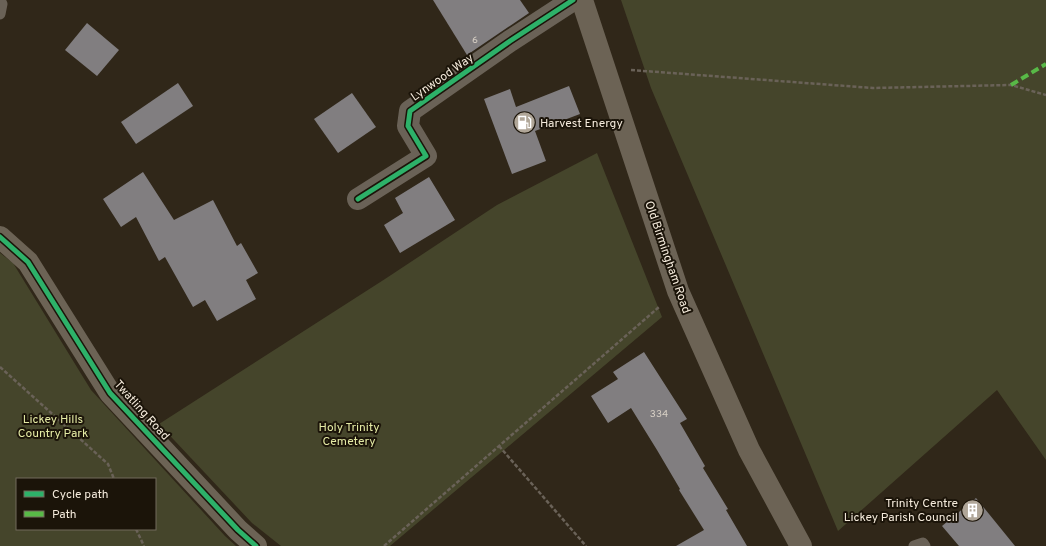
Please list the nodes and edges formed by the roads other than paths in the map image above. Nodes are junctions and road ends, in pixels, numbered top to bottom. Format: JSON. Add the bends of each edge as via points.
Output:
{"nodes":[{"id":1,"x":0,"y":0,"type":"edge"},
{"id":2,"x":572,"y":0,"type":"edge"},
{"id":3,"x":582,"y":0,"type":"edge"},
{"id":4,"x":0,"y":14,"type":"edge"},
{"id":5,"x":358,"y":199,"type":"dead end"},
{"id":6,"x":0,"y":238,"type":"edge"},
{"id":7,"x":256,"y":546,"type":"edge"},
{"id":8,"x":801,"y":546,"type":"edge"},
{"id":9,"x":914,"y":546,"type":"edge"},
{"id":10,"x":924,"y":546,"type":"edge"}],
"edges":[{"from":1,"to":4,"type":"lane"},
{"from":2,"to":5,"type":"street","name":"Lynwood Way","via":[[410,112],[408,126],[426,156]]},
{"from":3,"to":8,"type":"main road","name":"Old Birmingham Road","via":[[678,291],[748,450]]},
{"from":6,"to":7,"type":"main road","name":"Twatling Road","via":[[28,262],[110,393]]},
{"from":9,"to":10,"type":"lane","via":[[923,543]]}]}
